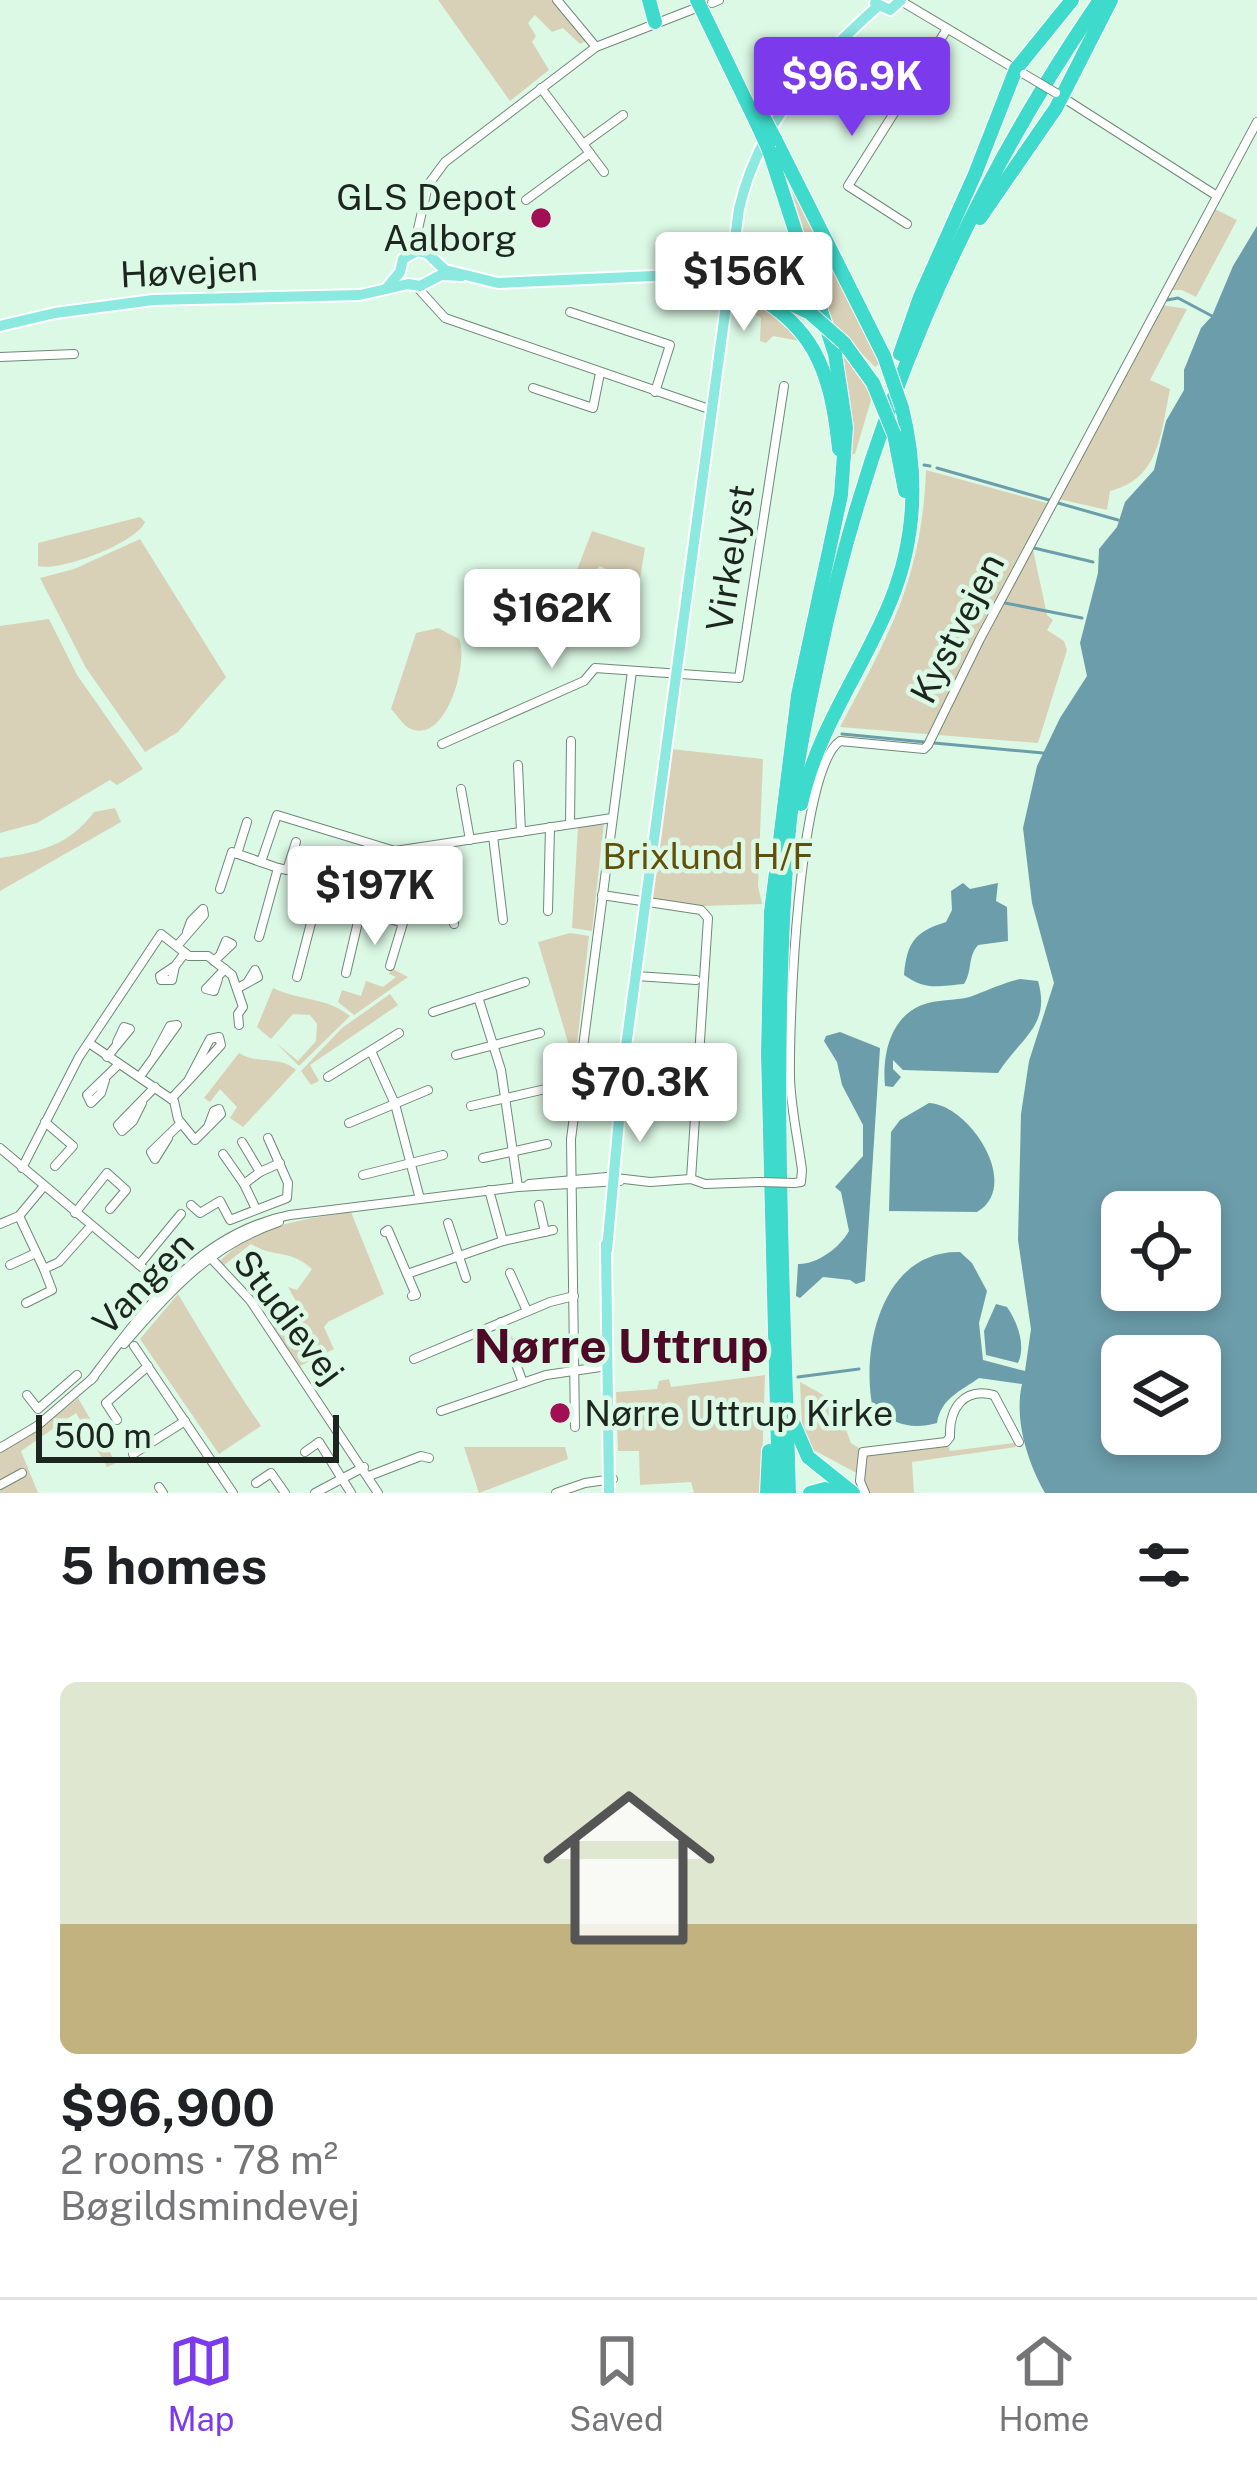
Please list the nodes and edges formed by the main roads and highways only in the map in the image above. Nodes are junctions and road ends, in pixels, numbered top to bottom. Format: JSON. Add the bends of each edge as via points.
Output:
{"nodes":[{"id":1,"x":649,"y":0,"type":"edge"},
{"id":2,"x":1072,"y":0,"type":"edge"},
{"id":3,"x":1089,"y":0,"type":"edge"},
{"id":4,"x":1100,"y":0,"type":"edge"},
{"id":5,"x":1111,"y":0,"type":"edge"},
{"id":6,"x":706,"y":2,"type":"edge"},
{"id":7,"x":900,"y":3,"type":"edge"},
{"id":8,"x":878,"y":5,"type":"edge"},
{"id":9,"x":655,"y":22,"type":"road end"},
{"id":10,"x":772,"y":145,"type":"junction"},
{"id":11,"x":431,"y":258,"type":"junction"},
{"id":12,"x":400,"y":272,"type":"junction"},
{"id":13,"x":462,"y":276,"type":"junction"},
{"id":14,"x":432,"y":279,"type":"junction"},
{"id":15,"x":716,"y":279,"type":"joint"},
{"id":16,"x":738,"y":284,"type":"junction"},
{"id":17,"x":412,"y":285,"type":"junction"},
{"id":18,"x":383,"y":291,"type":"junction"},
{"id":19,"x":0,"y":326,"type":"edge"},
{"id":20,"x":896,"y":359,"type":"junction"},
{"id":21,"x":808,"y":635,"type":"junction"},
{"id":22,"x":845,"y":688,"type":"junction"},
{"id":23,"x":798,"y":695,"type":"junction"},
{"id":24,"x":787,"y":880,"type":"junction"},
{"id":25,"x":782,"y":1212,"type":"junction"},
{"id":26,"x":773,"y":1266,"type":"junction"},
{"id":27,"x":611,"y":1486,"type":"edge"},
{"id":28,"x":767,"y":1493,"type":"edge"},
{"id":29,"x":778,"y":1493,"type":"edge"},
{"id":30,"x":789,"y":1493,"type":"edge"},
{"id":31,"x":810,"y":1493,"type":"edge"},
{"id":32,"x":841,"y":1493,"type":"edge"},
{"id":33,"x":853,"y":1493,"type":"edge"}],
"edges":[{"from":1,"to":9,"type":"highway"},
{"from":2,"to":20,"type":"highway","via":[[1020,71]]},
{"from":3,"to":20,"type":"highway","via":[[981,178]]},
{"from":4,"to":20,"type":"highway","via":[[984,190]]},
{"from":5,"to":20,"type":"highway"},
{"from":6,"to":10,"type":"highway","bridge":true},
{"from":7,"to":8,"type":"main road"},
{"from":8,"to":27,"type":"main road","via":[[786,102],[756,154],[737,219],[619,1104],[607,1250]]},
{"from":10,"to":20,"type":"highway"},
{"from":10,"to":21,"type":"highway","via":[[835,354],[846,427],[841,495]]},
{"from":11,"to":12,"type":"main road","via":[[413,251]]},
{"from":11,"to":13,"type":"main road"},
{"from":11,"to":14,"type":"main road"},
{"from":12,"to":17,"type":"main road"},
{"from":12,"to":18,"type":"main road"},
{"from":13,"to":14,"type":"main road"},
{"from":13,"to":15,"type":"main road","via":[[498,283]]},
{"from":14,"to":17,"type":"main road"},
{"from":15,"to":16,"type":"highway","bridge":true},
{"from":16,"to":21,"type":"highway","via":[[802,330],[832,398],[838,480]]},
{"from":16,"to":22,"type":"highway","bridge":true,"via":[[776,294],[844,343],[873,383],[894,434],[905,496],[900,548]]},
{"from":17,"to":18,"type":"main road","name":"Høvejen"},
{"from":18,"to":19,"type":"main road","name":"Høvejen","via":[[153,300]]},
{"from":20,"to":22,"type":"highway","bridge":true,"via":[[913,486],[908,538],[892,598]]},
{"from":20,"to":23,"type":"highway","via":[[837,539]]},
{"from":20,"to":24,"type":"highway","via":[[833,588],[798,757]]},
{"from":21,"to":23,"type":"highway"},
{"from":22,"to":24,"type":"highway","via":[[805,784]]},
{"from":23,"to":26,"type":"highway","via":[[771,912]]},
{"from":24,"to":25,"type":"highway"},
{"from":25,"to":30,"type":"highway"},
{"from":25,"to":33,"type":"highway","via":[[794,1429],[814,1464]]},
{"from":26,"to":28,"type":"highway"},
{"from":26,"to":29,"type":"highway"},
{"from":31,"to":32,"type":"highway"}]}
